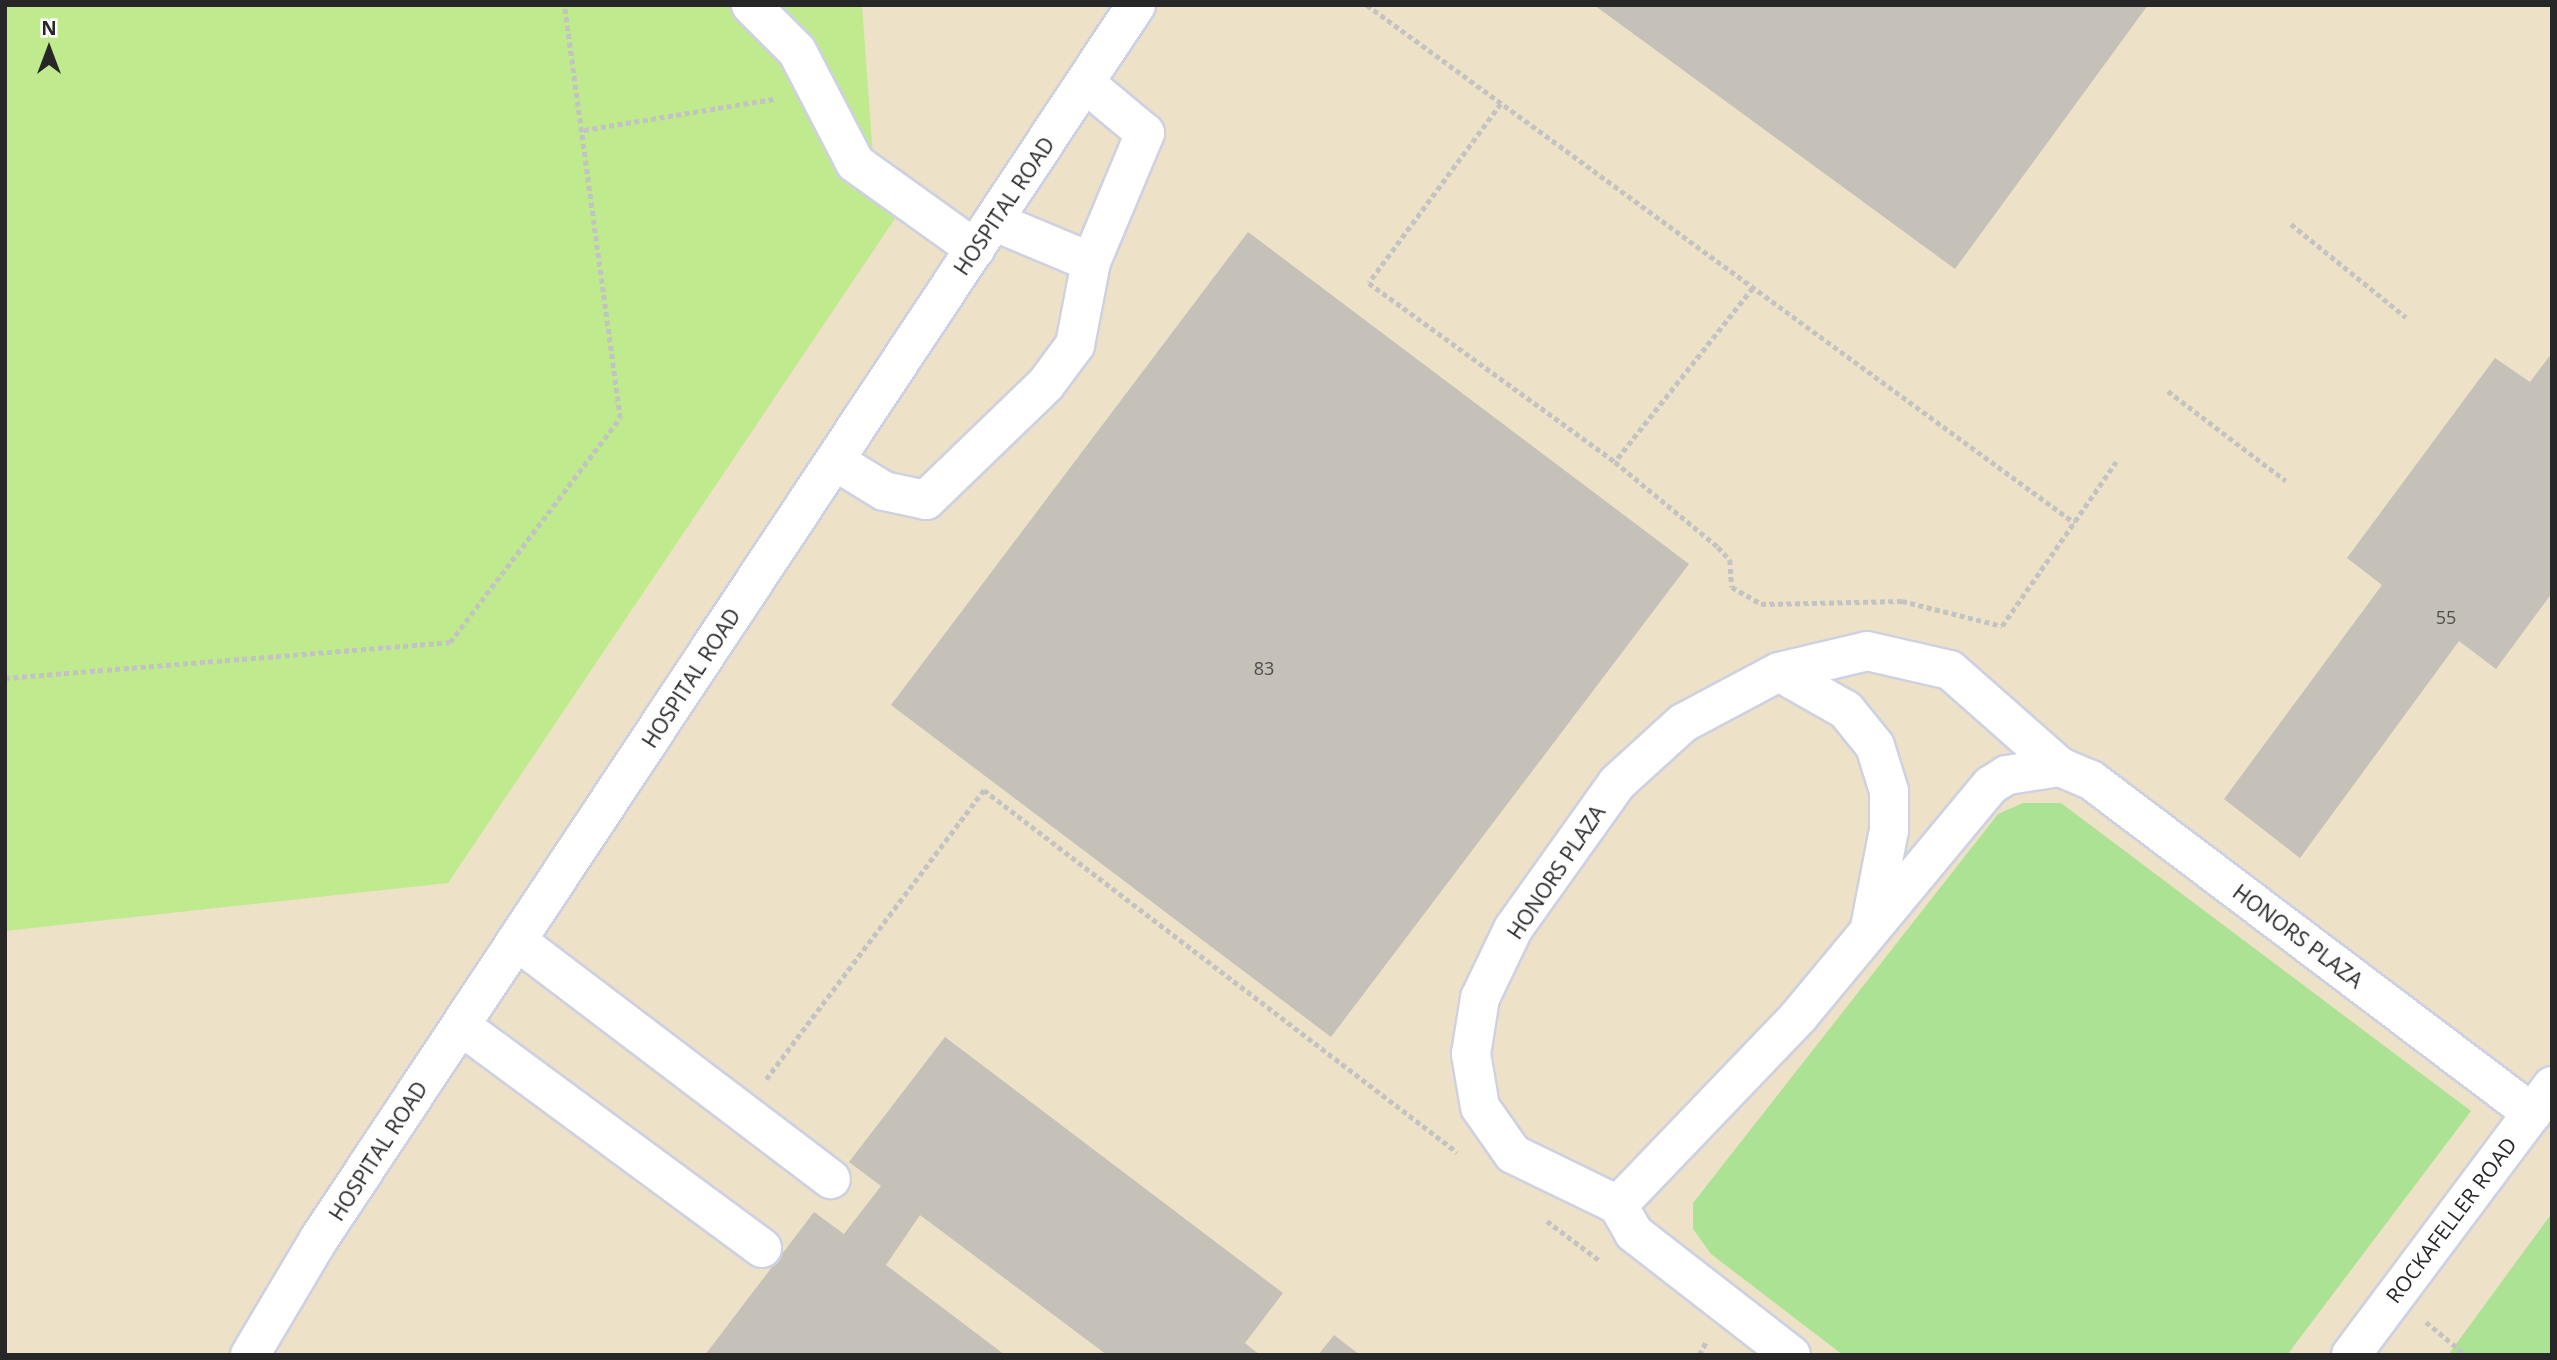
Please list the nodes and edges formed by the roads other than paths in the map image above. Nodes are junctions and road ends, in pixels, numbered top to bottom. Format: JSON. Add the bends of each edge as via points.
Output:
{"nodes":[{"id":1,"x":751,"y":5,"type":"edge"},
{"id":2,"x":1136,"y":5,"type":"edge"},
{"id":3,"x":1086,"y":83,"type":"junction"},
{"id":4,"x":984,"y":235,"type":"junction"},
{"id":5,"x":1091,"y":262,"type":"junction"},
{"id":6,"x":835,"y":461,"type":"junction"},
{"id":7,"x":1779,"y":672,"type":"junction"},
{"id":8,"x":2060,"y":766,"type":"junction"},
{"id":9,"x":1869,"y":932,"type":"junction"},
{"id":10,"x":517,"y":941,"type":"junction"},
{"id":11,"x":461,"y":1026,"type":"junction"},
{"id":12,"x":2542,"y":1099,"type":"edge"},
{"id":13,"x":831,"y":1179,"type":"dead end"},
{"id":14,"x":1618,"y":1205,"type":"junction"},
{"id":15,"x":762,"y":1248,"type":"dead end"},
{"id":16,"x":250,"y":1355,"type":"edge"},
{"id":17,"x":1791,"y":1355,"type":"edge"},
{"id":18,"x":2351,"y":1355,"type":"edge"}],
"edges":[{"from":1,"to":4,"type":"street","via":[[797,51],[855,163]]},
{"from":2,"to":3,"type":"street","name":"HOSPITAL ROAD"},
{"from":3,"to":4,"type":"street","name":"HOSPITAL ROAD"},
{"from":3,"to":5,"type":"street","via":[[1145,133]]},
{"from":4,"to":5,"type":"street"},
{"from":4,"to":6,"type":"street","name":"HOSPITAL ROAD"},
{"from":5,"to":6,"type":"street","via":[[1075,345],[1046,384],[926,500],[884,491]]},
{"from":6,"to":10,"type":"street","name":"HOSPITAL ROAD"},
{"from":7,"to":8,"type":"street","name":"HONORS PLAZA","via":[[1867,651],[1950,670]]},
{"from":7,"to":9,"type":"street","via":[[1846,710],[1875,746],[1889,791],[1889,830]]},
{"from":7,"to":14,"type":"street","name":"HONORS PLAZA","via":[[1683,723],[1617,783],[1513,929],[1480,998],[1471,1054],[1480,1107],[1513,1154]]},
{"from":8,"to":9,"type":"street","via":[[2007,775],[1991,785]]},
{"from":8,"to":12,"type":"street","name":"HONORS PLAZA","via":[[2091,780]]},
{"from":9,"to":14,"type":"street","via":[[1798,1016]]},
{"from":10,"to":11,"type":"street","name":"HOSPITAL ROAD"},
{"from":10,"to":13,"type":"street"},
{"from":11,"to":15,"type":"street"},
{"from":11,"to":16,"type":"street","name":"HOSPITAL ROAD"},
{"from":12,"to":18,"type":"street","name":"ROCKAFELLER ROAD"},
{"from":14,"to":17,"type":"street","via":[[1633,1233]]}]}
